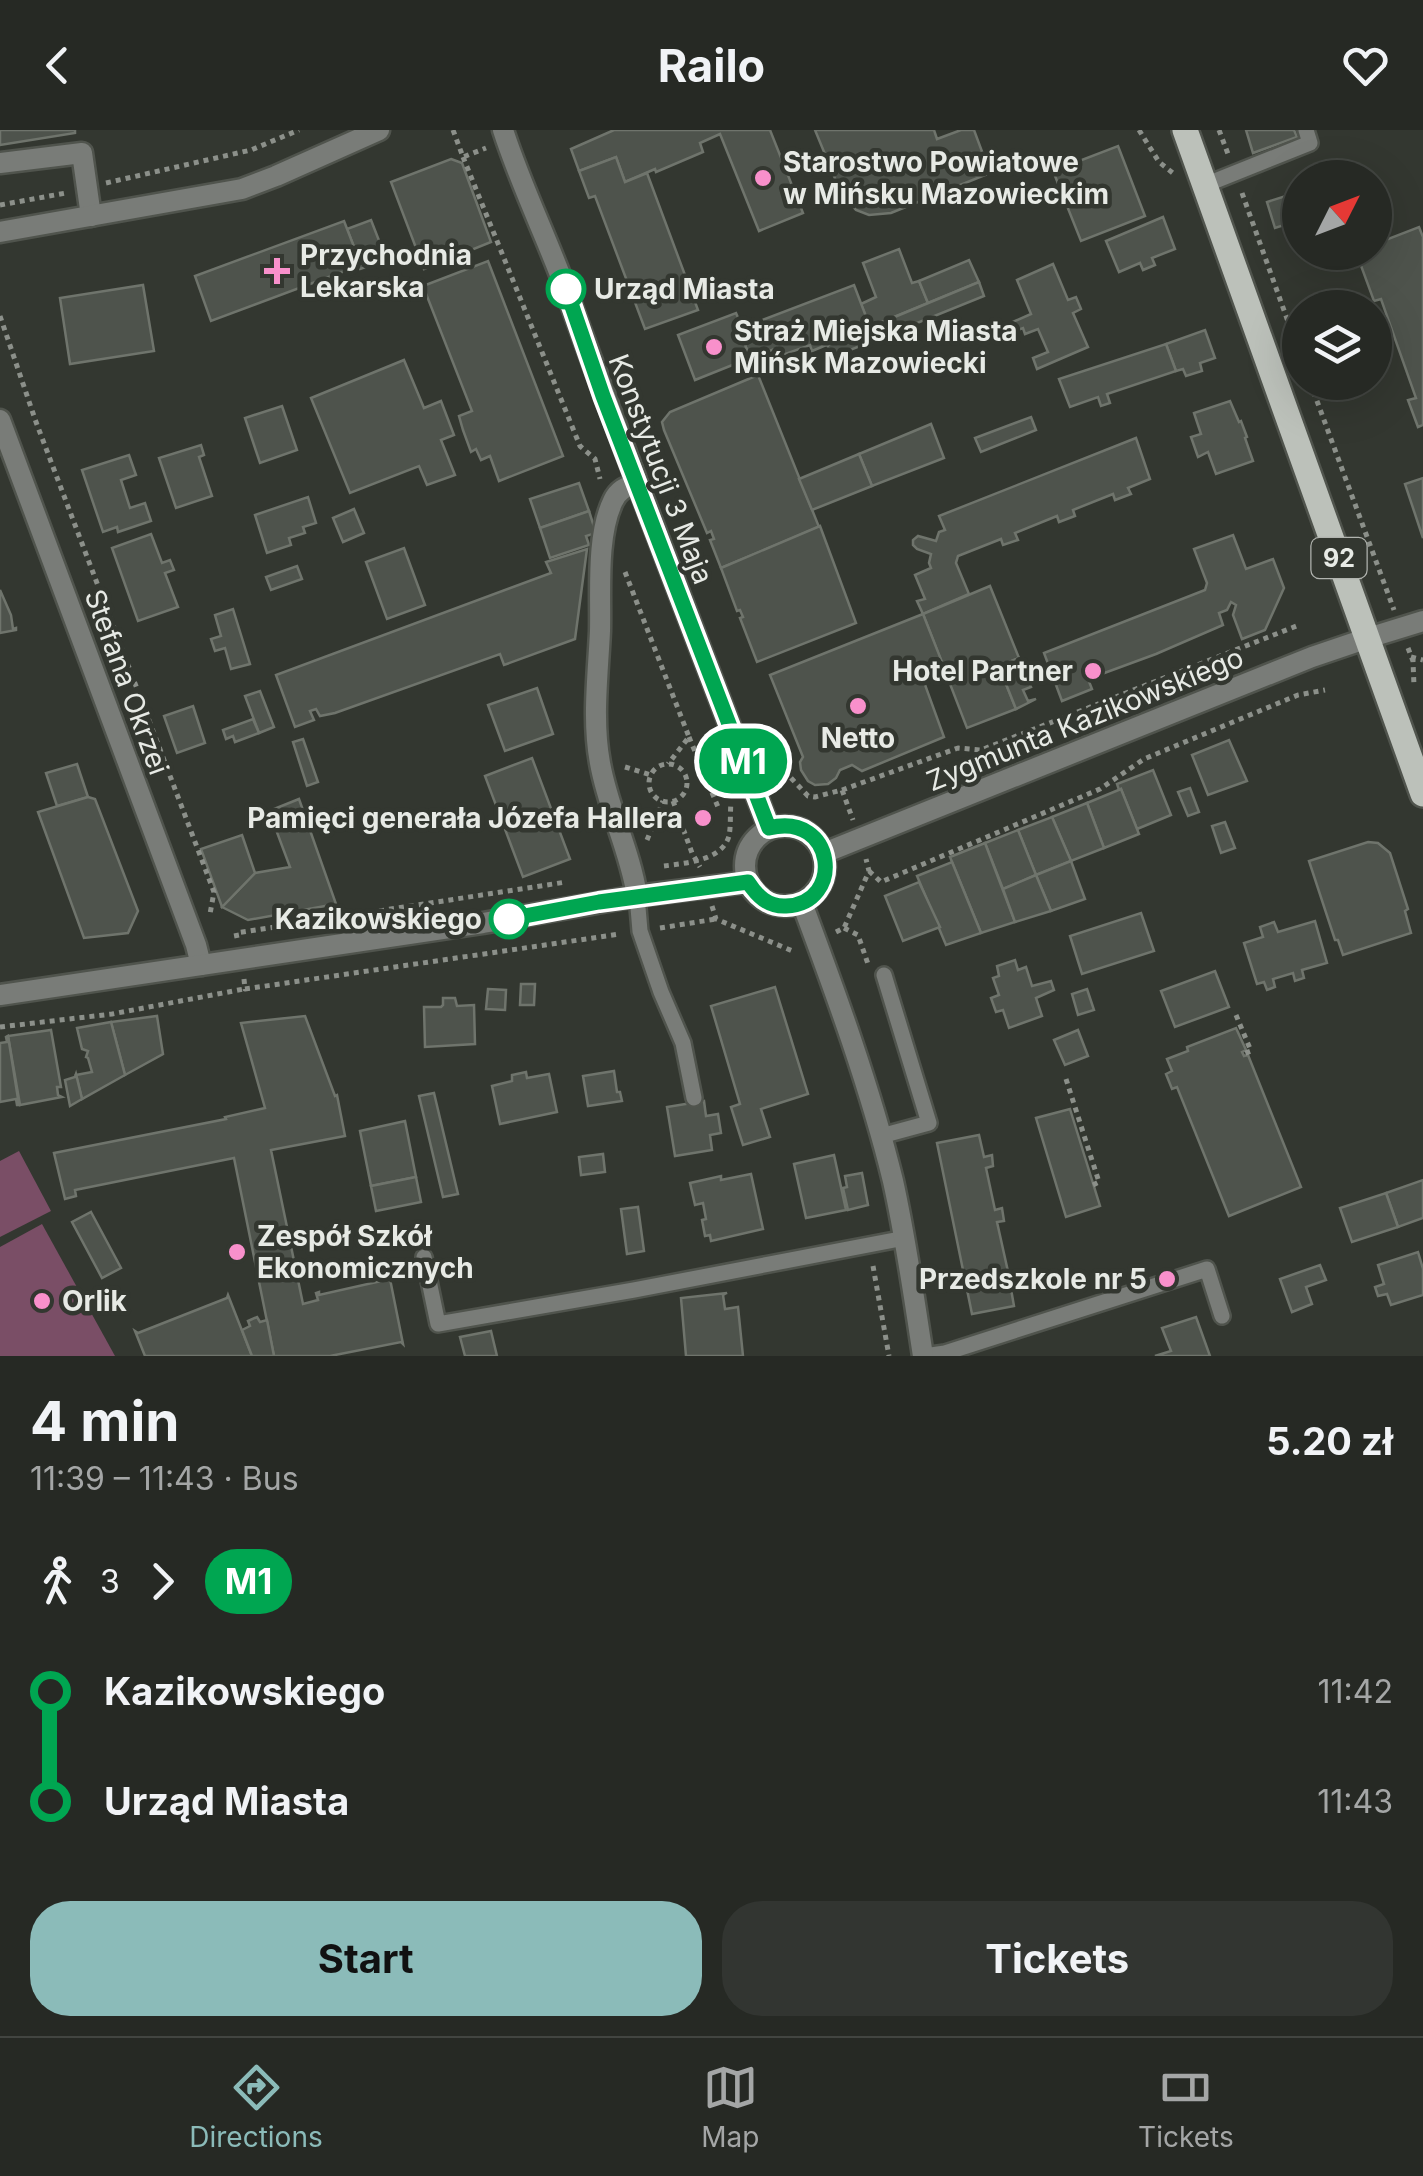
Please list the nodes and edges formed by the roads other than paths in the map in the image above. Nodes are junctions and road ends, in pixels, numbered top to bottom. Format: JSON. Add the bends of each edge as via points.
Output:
{"nodes":[{"id":1,"x":379,"y":130,"type":"edge"},
{"id":2,"x":1185,"y":130,"type":"edge"},
{"id":3,"x":1306,"y":130,"type":"edge"},
{"id":4,"x":504,"y":135,"type":"edge"},
{"id":5,"x":0,"y":163,"type":"edge"},
{"id":6,"x":1205,"y":185,"type":"junction"},
{"id":7,"x":91,"y":216,"type":"junction"},
{"id":8,"x":0,"y":232,"type":"edge"},
{"id":9,"x":0,"y":420,"type":"edge"},
{"id":10,"x":636,"y":483,"type":"junction"},
{"id":11,"x":1423,"y":621,"type":"edge"},
{"id":12,"x":1368,"y":638,"type":"junction"},
{"id":13,"x":1423,"y":794,"type":"edge"},
{"id":14,"x":769,"y":828,"type":"junction"},
{"id":15,"x":824,"y":854,"type":"junction"},
{"id":16,"x":748,"y":882,"type":"junction"},
{"id":17,"x":637,"y":896,"type":"junction"},
{"id":18,"x":802,"y":903,"type":"junction"},
{"id":19,"x":201,"y":965,"type":"junction"},
{"id":20,"x":884,"y":975,"type":"dead end"},
{"id":21,"x":0,"y":995,"type":"edge"},
{"id":22,"x":694,"y":1098,"type":"dead end"},
{"id":23,"x":881,"y":1136,"type":"junction"},
{"id":24,"x":905,"y":1238,"type":"junction"},
{"id":25,"x":424,"y":1258,"type":"dead end"},
{"id":26,"x":1222,"y":1316,"type":"dead end"},
{"id":27,"x":924,"y":1356,"type":"edge"}],
"edges":[{"from":1,"to":7,"type":"street","via":[[242,189]]},
{"from":2,"to":6,"type":"main road","number":"92"},
{"from":3,"to":6,"type":"lane","via":[[1310,142]]},
{"from":4,"to":10,"type":"street","name":"Konstytucji 3 Maja"},
{"from":5,"to":7,"type":"street","via":[[82,153]]},
{"from":6,"to":12,"type":"main road","number":"92"},
{"from":7,"to":8,"type":"street"},
{"from":9,"to":19,"type":"street","name":"Stefana Okrzei"},
{"from":10,"to":14,"type":"street","name":"Konstytucji 3 Maja"},
{"from":10,"to":17,"type":"street","via":[[622,489],[608,514],[597,736]]},
{"from":11,"to":12,"type":"street","name":"Zygmunta Kazikowskiego"},
{"from":12,"to":13,"type":"main road","number":"92"},
{"from":12,"to":15,"type":"street","name":"Zygmunta Kazikowskiego"},
{"from":14,"to":15,"type":"street","via":[[806,830]]},
{"from":14,"to":16,"type":"street","via":[[750,845]]},
{"from":15,"to":18,"type":"street","via":[[820,886]]},
{"from":16,"to":17,"type":"street"},
{"from":16,"to":18,"type":"street","via":[[777,906]]},
{"from":17,"to":19,"type":"street"},
{"from":17,"to":22,"type":"lane","via":[[640,931],[682,1044]]},
{"from":18,"to":23,"type":"street"},
{"from":19,"to":21,"type":"street"},
{"from":20,"to":23,"type":"lane","via":[[929,1123]]},
{"from":23,"to":24,"type":"street"},
{"from":24,"to":25,"type":"lane","via":[[438,1324]]},
{"from":24,"to":27,"type":"street"},
{"from":26,"to":27,"type":"lane","via":[[1207,1269]]}]}
